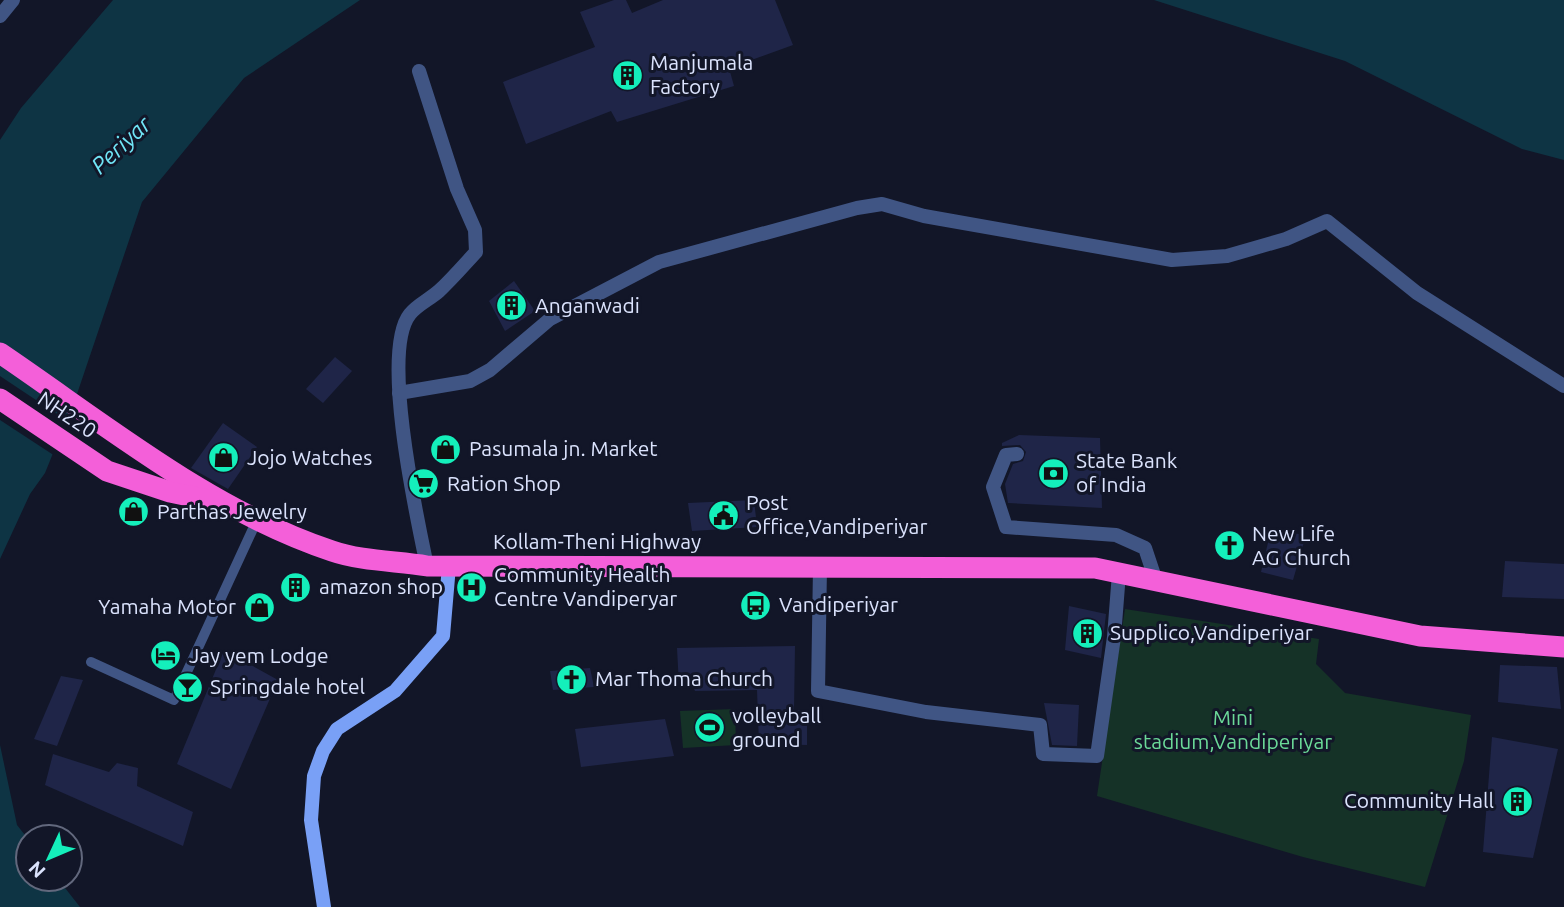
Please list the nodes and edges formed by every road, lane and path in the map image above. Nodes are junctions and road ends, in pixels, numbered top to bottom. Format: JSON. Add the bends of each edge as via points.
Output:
{"nodes":[{"id":1,"x":13,"y":0,"type":"edge"},
{"id":2,"x":0,"y":16,"type":"edge"},
{"id":3,"x":419,"y":71,"type":"dead end"},
{"id":4,"x":0,"y":353,"type":"edge"},
{"id":5,"x":1564,"y":386,"type":"edge"},
{"id":6,"x":399,"y":393,"type":"junction"},
{"id":7,"x":0,"y":399,"type":"edge"},
{"id":8,"x":1017,"y":454,"type":"dead end"},
{"id":9,"x":222,"y":503,"type":"junction"},
{"id":10,"x":257,"y":520,"type":"junction"},
{"id":11,"x":427,"y":566,"type":"junction"},
{"id":12,"x":449,"y":566,"type":"junction"},
{"id":13,"x":820,"y":567,"type":"junction"},
{"id":14,"x":1119,"y":573,"type":"junction"},
{"id":15,"x":1156,"y":581,"type":"junction"},
{"id":16,"x":1564,"y":647,"type":"edge"},
{"id":17,"x":91,"y":662,"type":"dead end"},
{"id":18,"x":324,"y":907,"type":"edge"}],
"edges":[{"from":1,"to":2,"type":"street"},
{"from":3,"to":6,"type":"street","via":[[475,230],[476,252],[409,315],[400,346]]},
{"from":4,"to":9,"type":"highway","number":"NH220"},
{"from":5,"to":6,"type":"street","via":[[1417,293],[1327,221],[1227,256],[1172,260],[924,216],[883,204],[659,261],[550,319],[490,370],[470,381]]},
{"from":6,"to":11,"type":"street","via":[[406,462]]},
{"from":7,"to":9,"type":"highway","name":"NH220","via":[[107,471]]},
{"from":8,"to":15,"type":"street","via":[[1006,455],[993,487],[1006,527],[1116,536],[1144,548]]},
{"from":9,"to":10,"type":"highway","name":"Kollam-Theni Highway"},
{"from":10,"to":11,"type":"highway","name":"Kollam-Theni Highway","via":[[335,552]]},
{"from":10,"to":17,"type":"lane","via":[[174,700]]},
{"from":11,"to":12,"type":"highway","name":"Kollam-Theni Highway"},
{"from":12,"to":13,"type":"highway","name":"Kollam-Theni Highway"},
{"from":12,"to":18,"type":"street","via":[[443,636],[395,691],[337,729],[323,751],[314,776],[311,821]]},
{"from":13,"to":14,"type":"highway","name":"Kollam-Theni Highway","via":[[1095,568]]},
{"from":13,"to":14,"type":"street","via":[[818,691],[926,712],[1040,725],[1043,754],[1088,757],[1097,757]]},
{"from":14,"to":15,"type":"highway","name":"Kollam-Theni Highway"},
{"from":15,"to":16,"type":"highway","name":"Kollam-Theni Highway","via":[[1420,636]]}]}
